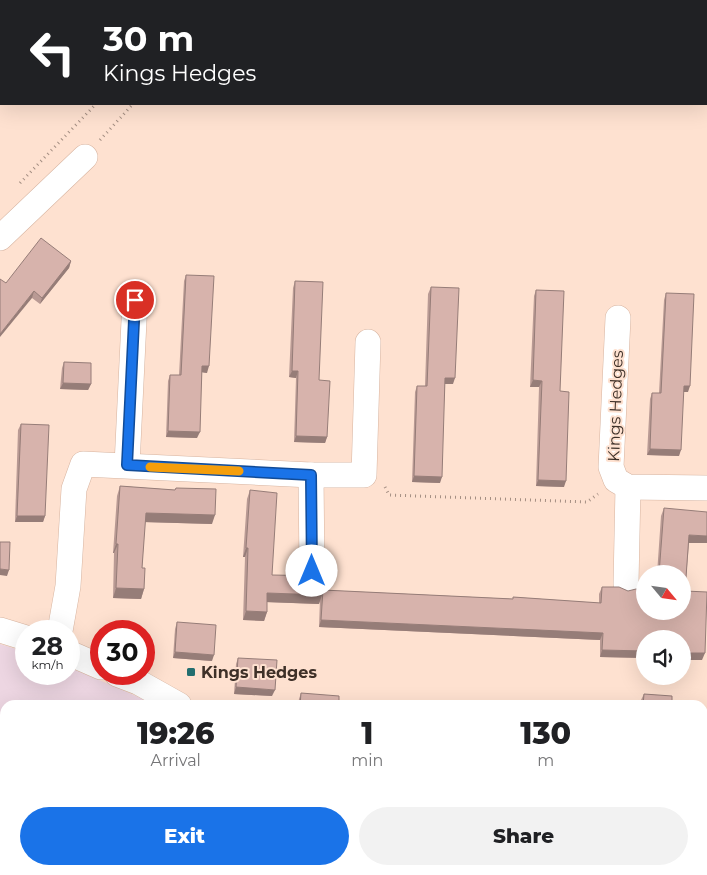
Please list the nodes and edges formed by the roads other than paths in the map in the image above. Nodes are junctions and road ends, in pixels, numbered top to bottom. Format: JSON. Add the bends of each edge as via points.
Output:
{"nodes":[{"id":1,"x":85,"y":157,"type":"road end"},
{"id":2,"x":0,"y":238,"type":"edge"},
{"id":3,"x":135,"y":300,"type":"dead end"},
{"id":4,"x":618,"y":318,"type":"dead end"},
{"id":5,"x":368,"y":342,"type":"dead end"},
{"id":6,"x":127,"y":465,"type":"junction"},
{"id":7,"x":311,"y":475,"type":"junction"},
{"id":8,"x":622,"y":483,"type":"junction"},
{"id":9,"x":707,"y":488,"type":"edge"},
{"id":10,"x":312,"y":571,"type":"dead end"},
{"id":11,"x":626,"y":584,"type":"dead end"},
{"id":12,"x":62,"y":620,"type":"edge"},
{"id":13,"x":0,"y":630,"type":"edge"},
{"id":14,"x":15,"y":635,"type":"edge"},
{"id":15,"x":143,"y":685,"type":"edge"},
{"id":16,"x":170,"y":700,"type":"edge"}],
"edges":[{"from":1,"to":2,"type":"street"},
{"from":3,"to":6,"type":"street"},
{"from":4,"to":8,"type":"street","name":"Kings Hedges","via":[[611,467]]},
{"from":5,"to":7,"type":"street","via":[[364,475]]},
{"from":6,"to":7,"type":"street"},
{"from":6,"to":12,"type":"street","via":[[83,464],[74,490],[68,586]]},
{"from":7,"to":10,"type":"street"},
{"from":8,"to":9,"type":"street"},
{"from":8,"to":11,"type":"street","name":"Kings Hedges"},
{"from":13,"to":14,"type":"street"},
{"from":15,"to":16,"type":"street"}]}
